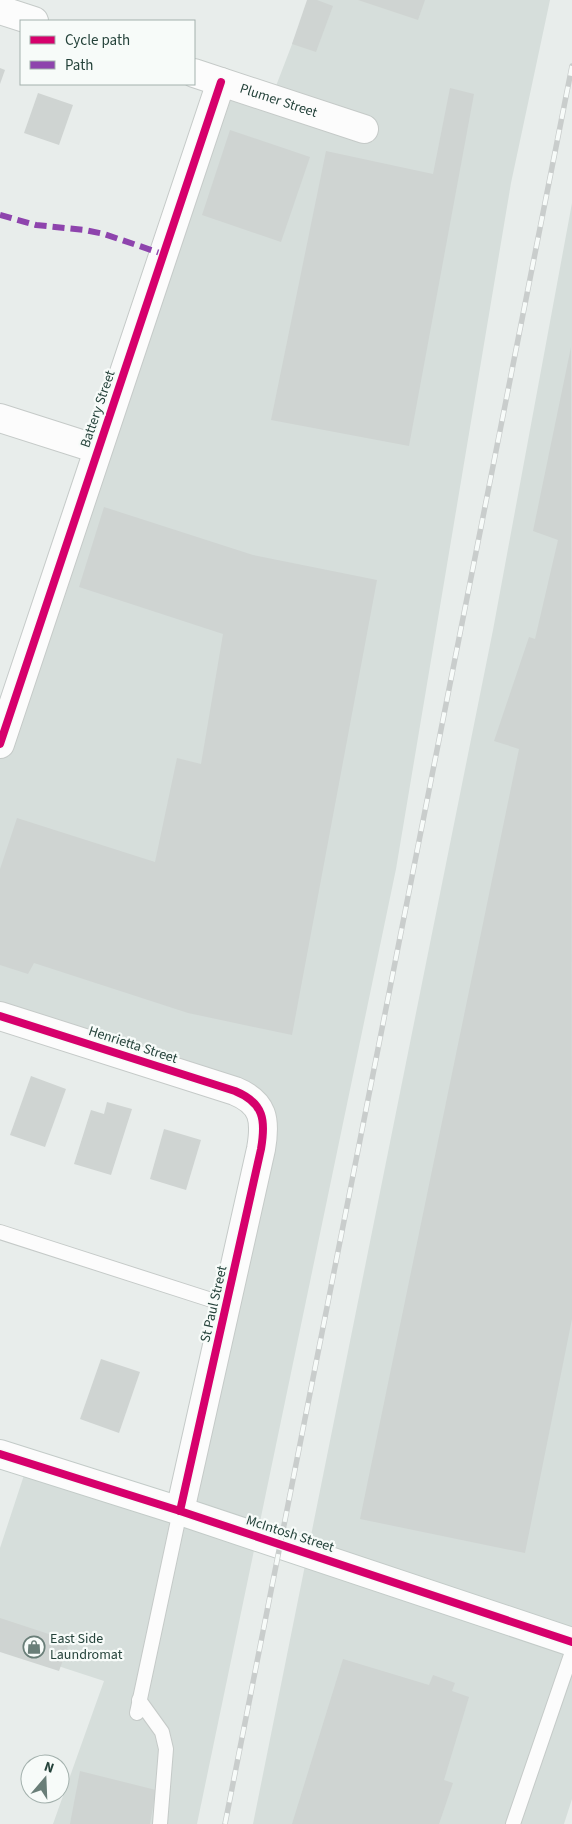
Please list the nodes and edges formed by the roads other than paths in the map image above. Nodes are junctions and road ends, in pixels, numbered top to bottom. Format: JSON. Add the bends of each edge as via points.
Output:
{"nodes":[{"id":1,"x":0,"y":10,"type":"edge"},
{"id":2,"x":31,"y":20,"type":"edge"},
{"id":3,"x":195,"y":74,"type":"edge"},
{"id":4,"x":221,"y":82,"type":"junction"},
{"id":5,"x":364,"y":129,"type":"dead end"},
{"id":6,"x":0,"y":418,"type":"edge"},
{"id":7,"x":97,"y":449,"type":"junction"},
{"id":8,"x":4,"y":716,"type":"edge"},
{"id":9,"x":0,"y":744,"type":"edge"},
{"id":10,"x":0,"y":1016,"type":"edge"},
{"id":11,"x":255,"y":1104,"type":"joint"},
{"id":12,"x":0,"y":1232,"type":"edge"},
{"id":13,"x":227,"y":1305,"type":"junction"},
{"id":14,"x":0,"y":1454,"type":"edge"},
{"id":15,"x":180,"y":1511,"type":"junction"},
{"id":16,"x":572,"y":1642,"type":"edge"},
{"id":17,"x":572,"y":1652,"type":"edge"},
{"id":18,"x":160,"y":1824,"type":"edge"},
{"id":19,"x":513,"y":1824,"type":"edge"}],
"edges":[{"from":1,"to":2,"type":"street"},
{"from":3,"to":4,"type":"street","name":"Plumer Street"},
{"from":4,"to":5,"type":"street","name":"Plumer Street"},
{"from":4,"to":7,"type":"street","name":"Battery Street"},
{"from":6,"to":7,"type":"street"},
{"from":7,"to":8,"type":"street","name":"Battery Street"},
{"from":8,"to":9,"type":"street","name":"Battery Street"},
{"from":10,"to":11,"type":"street","name":"Henrietta Street","via":[[235,1091]]},
{"from":11,"to":13,"type":"street","name":"St Paul Street","via":[[263,1120],[263,1134]]},
{"from":12,"to":13,"type":"lane"},
{"from":13,"to":15,"type":"street","name":"St Paul Street"},
{"from":14,"to":15,"type":"street","name":"McIntosh Street"},
{"from":15,"to":16,"type":"street","name":"McIntosh Street"},
{"from":15,"to":18,"type":"lane","name":"St Paul Street","via":[[138,1706],[164,1737]]},
{"from":17,"to":19,"type":"lane"}]}
